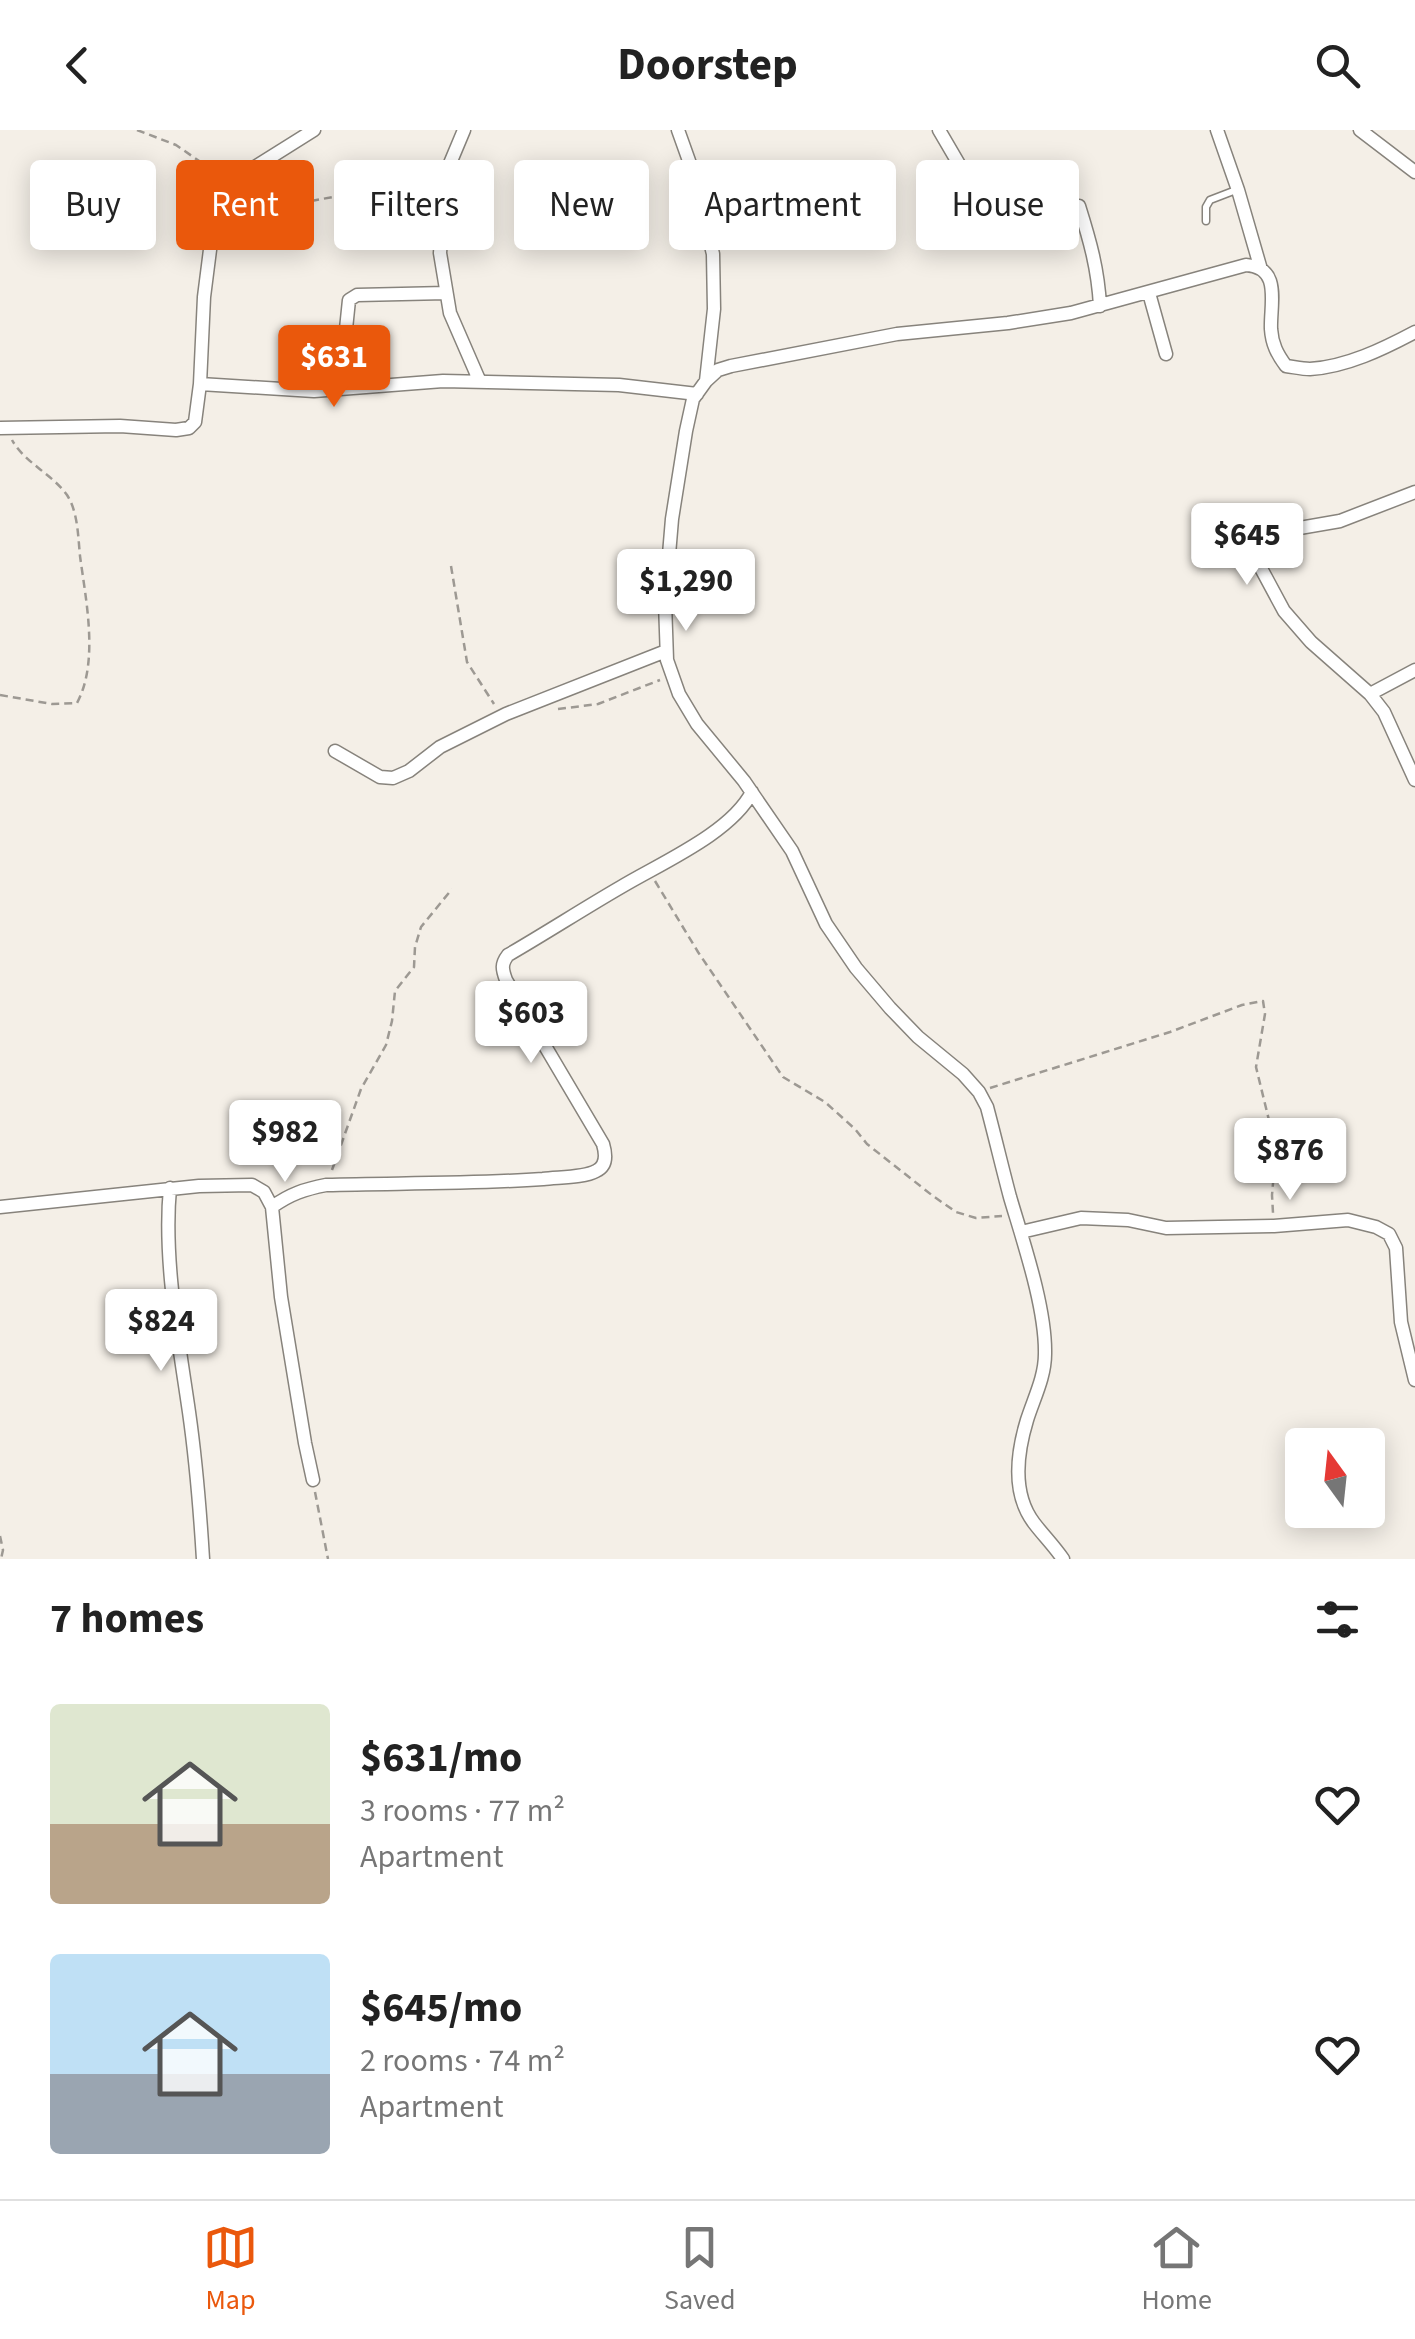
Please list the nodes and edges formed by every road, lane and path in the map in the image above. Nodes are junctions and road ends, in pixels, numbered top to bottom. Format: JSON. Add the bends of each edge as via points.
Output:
{"nodes":[{"id":1,"x":314,"y":130,"type":"edge"},
{"id":2,"x":464,"y":130,"type":"edge"},
{"id":3,"x":678,"y":130,"type":"edge"},
{"id":4,"x":939,"y":130,"type":"edge"},
{"id":5,"x":1217,"y":130,"type":"edge"},
{"id":6,"x":1360,"y":130,"type":"edge"},
{"id":7,"x":957,"y":160,"type":"edge"},
{"id":8,"x":1415,"y":172,"type":"edge"},
{"id":9,"x":1238,"y":190,"type":"junction"},
{"id":10,"x":1079,"y":206,"type":"dead end"},
{"id":11,"x":1206,"y":222,"type":"dead end"},
{"id":12,"x":1260,"y":266,"type":"junction"},
{"id":13,"x":446,"y":293,"type":"junction"},
{"id":14,"x":1149,"y":293,"type":"junction"},
{"id":15,"x":1100,"y":306,"type":"junction"},
{"id":16,"x":1415,"y":332,"type":"edge"},
{"id":17,"x":1166,"y":354,"type":"dead end"},
{"id":18,"x":706,"y":381,"type":"junction"},
{"id":19,"x":480,"y":382,"type":"junction"},
{"id":20,"x":200,"y":384,"type":"junction"},
{"id":21,"x":348,"y":388,"type":"junction"},
{"id":22,"x":697,"y":394,"type":"junction"},
{"id":23,"x":3,"y":428,"type":"edge"},
{"id":24,"x":1415,"y":492,"type":"edge"},
{"id":25,"x":451,"y":566,"type":"dead end"},
{"id":26,"x":666,"y":650,"type":"junction"},
{"id":27,"x":1415,"y":670,"type":"edge"},
{"id":28,"x":672,"y":676,"type":"junction"},
{"id":29,"x":1370,"y":694,"type":"junction"},
{"id":30,"x":0,"y":695,"type":"edge"},
{"id":31,"x":550,"y":710,"type":"dead end"},
{"id":32,"x":506,"y":714,"type":"junction"},
{"id":33,"x":335,"y":751,"type":"dead end"},
{"id":34,"x":1415,"y":780,"type":"edge"},
{"id":35,"x":752,"y":792,"type":"junction"},
{"id":36,"x":738,"y":813,"type":"junction"},
{"id":37,"x":772,"y":821,"type":"junction"},
{"id":38,"x":649,"y":871,"type":"junction"},
{"id":39,"x":452,"y":888,"type":"dead end"},
{"id":40,"x":980,"y":1092,"type":"junction"},
{"id":41,"x":326,"y":1186,"type":"junction"},
{"id":42,"x":170,"y":1188,"type":"junction"},
{"id":43,"x":0,"y":1207,"type":"edge"},
{"id":44,"x":272,"y":1207,"type":"junction"},
{"id":45,"x":1016,"y":1215,"type":"junction"},
{"id":46,"x":1274,"y":1226,"type":"junction"},
{"id":47,"x":1021,"y":1232,"type":"junction"},
{"id":48,"x":1415,"y":1380,"type":"edge"},
{"id":49,"x":313,"y":1480,"type":"joint"},
{"id":50,"x":0,"y":1536,"type":"edge"},
{"id":51,"x":0,"y":1559,"type":"edge"},
{"id":52,"x":204,"y":1559,"type":"edge"},
{"id":53,"x":328,"y":1559,"type":"edge"},
{"id":54,"x":1063,"y":1559,"type":"edge"}],
"edges":[{"from":1,"to":20,"type":"street","via":[[230,182],[211,242]]},
{"from":2,"to":13,"type":"street","via":[[446,173],[440,252]]},
{"from":3,"to":18,"type":"street","via":[[713,254]]},
{"from":4,"to":7,"type":"street"},
{"from":5,"to":9,"type":"street"},
{"from":6,"to":8,"type":"street"},
{"from":9,"to":11,"type":"lane","via":[[1210,200]]},
{"from":9,"to":12,"type":"street"},
{"from":10,"to":15,"type":"street","via":[[1095,255]]},
{"from":12,"to":14,"type":"street","via":[[1246,264]]},
{"from":12,"to":16,"type":"street","via":[[1272,288],[1275,351],[1286,366],[1348,361]]},
{"from":13,"to":19,"type":"street"},
{"from":13,"to":21,"type":"street","via":[[349,300]]},
{"from":14,"to":15,"type":"street"},
{"from":14,"to":17,"type":"street"},
{"from":15,"to":18,"type":"street","via":[[897,334],[731,366]]},
{"from":18,"to":22,"type":"street"},
{"from":19,"to":21,"type":"street"},
{"from":19,"to":22,"type":"street"},
{"from":20,"to":21,"type":"street"},
{"from":20,"to":23,"type":"street","via":[[189,428]]},
{"from":22,"to":26,"type":"street","via":[[672,519]]},
{"from":23,"to":30,"type":"path","via":[[66,494],[75,513],[89,625],[88,670],[76,703]]},
{"from":24,"to":29,"type":"street","via":[[1340,521],[1254,536],[1249,546],[1284,610]]},
{"from":25,"to":32,"type":"path","via":[[467,662]]},
{"from":26,"to":28,"type":"street"},
{"from":26,"to":32,"type":"street"},
{"from":27,"to":29,"type":"street"},
{"from":28,"to":31,"type":"path","via":[[598,704]]},
{"from":28,"to":35,"type":"street","via":[[697,724]]},
{"from":29,"to":34,"type":"street"},
{"from":32,"to":33,"type":"street","via":[[393,778]]},
{"from":35,"to":36,"type":"street"},
{"from":35,"to":37,"type":"street"},
{"from":36,"to":37,"type":"street"},
{"from":36,"to":38,"type":"street"},
{"from":37,"to":40,"type":"street","via":[[856,968]]},
{"from":38,"to":41,"type":"street","via":[[503,962],[514,995],[603,1144],[606,1154],[597,1171],[485,1183]]},
{"from":38,"to":45,"type":"path","via":[[783,1077],[825,1102],[867,1144],[956,1212]]},
{"from":39,"to":41,"type":"path","via":[[421,927],[414,967],[395,991],[386,1045],[361,1089]]},
{"from":40,"to":45,"type":"street"},
{"from":40,"to":46,"type":"path","via":[[1263,1001],[1256,1067],[1276,1149]]},
{"from":41,"to":44,"type":"street"},
{"from":42,"to":43,"type":"street"},
{"from":42,"to":44,"type":"street","via":[[252,1184]]},
{"from":42,"to":52,"type":"street","via":[[168,1245]]},
{"from":44,"to":49,"type":"street"},
{"from":45,"to":47,"type":"street"},
{"from":46,"to":47,"type":"street","via":[[1166,1228],[1080,1218]]},
{"from":46,"to":48,"type":"street","via":[[1348,1220],[1389,1234]]},
{"from":47,"to":54,"type":"street","via":[[1045,1354],[1018,1468],[1022,1500]]},
{"from":49,"to":53,"type":"path"},
{"from":50,"to":51,"type":"path"}]}
